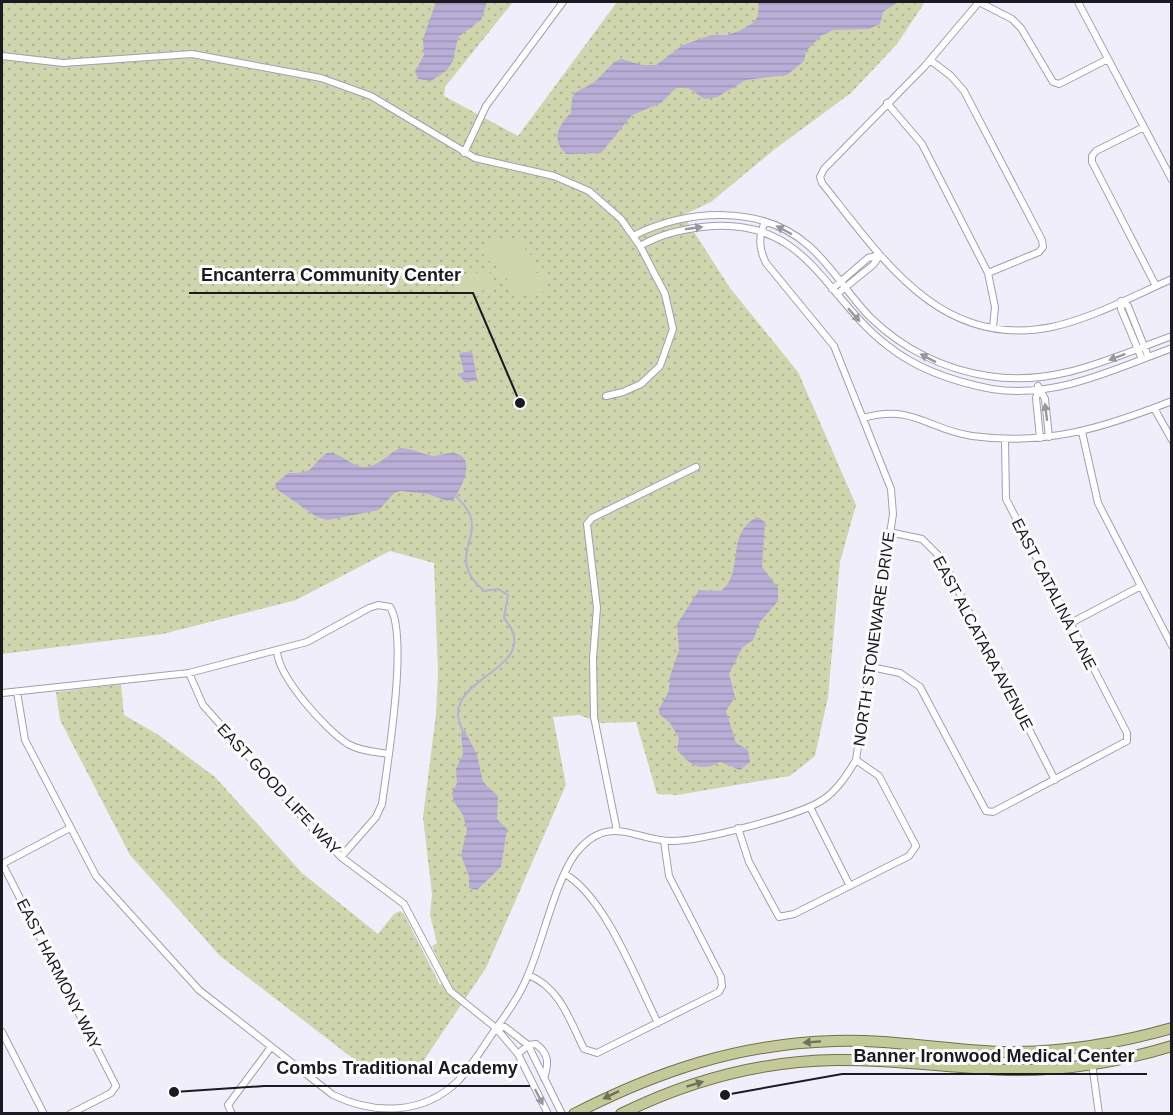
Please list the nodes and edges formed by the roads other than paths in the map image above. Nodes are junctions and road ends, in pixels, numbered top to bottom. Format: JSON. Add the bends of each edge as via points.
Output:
{"nodes":[{"id":1,"x":563,"y":2,"type":"edge"},
{"id":2,"x":979,"y":2,"type":"edge"},
{"id":3,"x":1078,"y":2,"type":"edge"},
{"id":4,"x":2,"y":56,"type":"edge"},
{"id":5,"x":1108,"y":59,"type":"junction"},
{"id":6,"x":930,"y":60,"type":"junction"},
{"id":7,"x":887,"y":103,"type":"junction"},
{"id":8,"x":1144,"y":127,"type":"junction"},
{"id":9,"x":464,"y":153,"type":"junction"},
{"id":10,"x":1172,"y":180,"type":"edge"},
{"id":11,"x":765,"y":222,"type":"junction"},
{"id":12,"x":761,"y":230,"type":"junction"},
{"id":13,"x":633,"y":236,"type":"junction"},
{"id":14,"x":639,"y":246,"type":"junction"},
{"id":15,"x":880,"y":255,"type":"junction"},
{"id":16,"x":988,"y":273,"type":"junction"},
{"id":17,"x":1172,"y":279,"type":"edge"},
{"id":18,"x":840,"y":281,"type":"junction"},
{"id":19,"x":1156,"y":286,"type":"junction"},
{"id":20,"x":845,"y":287,"type":"junction"},
{"id":21,"x":834,"y":292,"type":"junction"},
{"id":22,"x":1121,"y":301,"type":"junction"},
{"id":23,"x":993,"y":327,"type":"junction"},
{"id":24,"x":1172,"y":336,"type":"edge"},
{"id":25,"x":1141,"y":347,"type":"junction"},
{"id":26,"x":1172,"y":348,"type":"edge"},
{"id":27,"x":1145,"y":357,"type":"junction"},
{"id":28,"x":1037,"y":379,"type":"junction"},
{"id":29,"x":1039,"y":389,"type":"junction"},
{"id":30,"x":606,"y":396,"type":"dead end"},
{"id":31,"x":1172,"y":401,"type":"edge"},
{"id":32,"x":1154,"y":408,"type":"junction"},
{"id":33,"x":863,"y":418,"type":"junction"},
{"id":34,"x":1082,"y":432,"type":"junction"},
{"id":35,"x":1049,"y":437,"type":"junction"},
{"id":36,"x":1040,"y":438,"type":"junction"},
{"id":37,"x":1005,"y":440,"type":"junction"},
{"id":38,"x":1172,"y":440,"type":"edge"},
{"id":39,"x":696,"y":467,"type":"dead end"},
{"id":40,"x":890,"y":532,"type":"junction"},
{"id":41,"x":1141,"y":586,"type":"junction"},
{"id":42,"x":1069,"y":624,"type":"junction"},
{"id":43,"x":1172,"y":646,"type":"edge"},
{"id":44,"x":277,"y":650,"type":"junction"},
{"id":45,"x":871,"y":667,"type":"junction"},
{"id":46,"x":189,"y":673,"type":"junction"},
{"id":47,"x":17,"y":692,"type":"junction"},
{"id":48,"x":2,"y":693,"type":"edge"},
{"id":49,"x":388,"y":754,"type":"junction"},
{"id":50,"x":856,"y":760,"type":"junction"},
{"id":51,"x":1055,"y":780,"type":"junction"},
{"id":52,"x":810,"y":807,"type":"junction"},
{"id":53,"x":70,"y":828,"type":"junction"},
{"id":54,"x":738,"y":828,"type":"junction"},
{"id":55,"x":617,"y":831,"type":"junction"},
{"id":56,"x":664,"y":840,"type":"junction"},
{"id":57,"x":342,"y":857,"type":"junction"},
{"id":58,"x":2,"y":864,"type":"edge"},
{"id":59,"x":565,"y":874,"type":"junction"},
{"id":60,"x":850,"y":886,"type":"junction"},
{"id":61,"x":528,"y":975,"type":"junction"},
{"id":62,"x":658,"y":1023,"type":"junction"},
{"id":63,"x":496,"y":1028,"type":"junction"},
{"id":64,"x":1172,"y":1028,"type":"edge"},
{"id":65,"x":2,"y":1032,"type":"edge"},
{"id":66,"x":528,"y":1045,"type":"junction"},
{"id":67,"x":1172,"y":1046,"type":"edge"},
{"id":68,"x":271,"y":1047,"type":"junction"},
{"id":69,"x":518,"y":1054,"type":"junction"},
{"id":70,"x":1092,"y":1064,"type":"junction"},
{"id":71,"x":544,"y":1078,"type":"junction"},
{"id":72,"x":230,"y":1112,"type":"edge"},
{"id":73,"x":44,"y":1113,"type":"edge"},
{"id":74,"x":70,"y":1113,"type":"edge"},
{"id":75,"x":548,"y":1113,"type":"edge"},
{"id":76,"x":562,"y":1113,"type":"edge"},
{"id":77,"x":574,"y":1113,"type":"edge"},
{"id":78,"x":621,"y":1113,"type":"edge"},
{"id":79,"x":1099,"y":1113,"type":"edge"}],
"edges":[{"from":1,"to":9,"type":"street","via":[[486,106]]},
{"from":2,"to":5,"type":"street","via":[[1021,28],[1053,82],[1059,84]]},
{"from":2,"to":6,"type":"street"},
{"from":3,"to":5,"type":"street"},
{"from":4,"to":9,"type":"street","via":[[63,63],[192,54],[321,78],[371,96]]},
{"from":5,"to":8,"type":"street"},
{"from":6,"to":7,"type":"street"},
{"from":6,"to":16,"type":"street","via":[[964,91],[1043,247]]},
{"from":7,"to":15,"type":"street","via":[[820,177]]},
{"from":7,"to":16,"type":"street","via":[[922,144]]},
{"from":8,"to":10,"type":"street"},
{"from":8,"to":19,"type":"street","via":[[1096,151],[1092,162]]},
{"from":9,"to":13,"type":"street","via":[[573,182],[607,205]]},
{"from":11,"to":12,"type":"street"},
{"from":11,"to":13,"type":"street","via":[[737,215],[710,216],[670,221]]},
{"from":18,"to":11,"type":"street","one_way":true,"via":[[808,244]]},
{"from":14,"to":12,"type":"street","one_way":true,"via":[[663,234],[694,228]]},
{"from":12,"to":21,"type":"street","via":[[798,250]]},
{"from":12,"to":33,"type":"street","name":"NORTH STONEWARE DRIVE","via":[[759,245],[766,263],[834,346]]},
{"from":13,"to":14,"type":"street"},
{"from":14,"to":30,"type":"street","via":[[665,294],[673,329],[669,346],[654,372],[632,389]]},
{"from":15,"to":18,"type":"street","via":[[868,258]]},
{"from":15,"to":20,"type":"street"},
{"from":15,"to":23,"type":"street","via":[[911,288],[941,310]]},
{"from":16,"to":23,"type":"street","via":[[995,307]]},
{"from":17,"to":19,"type":"street"},
{"from":18,"to":20,"type":"street"},
{"from":18,"to":21,"type":"street"},
{"from":19,"to":22,"type":"street"},
{"from":20,"to":21,"type":"street"},
{"from":28,"to":20,"type":"street","one_way":true,"via":[[988,376],[936,362],[894,338]]},
{"from":21,"to":29,"type":"street","one_way":true,"via":[[889,348],[938,375],[995,389]]},
{"from":22,"to":23,"type":"street","via":[[1052,327]]},
{"from":22,"to":25,"type":"street","via":[[1128,306]]},
{"from":24,"to":25,"type":"street"},
{"from":25,"to":27,"type":"street"},
{"from":25,"to":28,"type":"street","one_way":true,"via":[[1078,370]]},
{"from":26,"to":27,"type":"street"},
{"from":27,"to":29,"type":"street","via":[[1091,378]]},
{"from":28,"to":29,"type":"street"},
{"from":35,"to":29,"type":"street","one_way":true,"via":[[1045,399]]},
{"from":29,"to":36,"type":"street","via":[[1036,398]]},
{"from":31,"to":32,"type":"street"},
{"from":32,"to":34,"type":"street"},
{"from":32,"to":38,"type":"street"},
{"from":33,"to":37,"type":"street","via":[[892,412],[908,414],[968,435]]},
{"from":33,"to":40,"type":"street","name":"NORTH STONEWARE DRIVE","via":[[891,489]]},
{"from":34,"to":35,"type":"street"},
{"from":34,"to":41,"type":"street","via":[[1095,494]]},
{"from":35,"to":36,"type":"street"},
{"from":36,"to":37,"type":"street"},
{"from":37,"to":42,"type":"street","name":"EAST CATALINA LANE","via":[[1006,499]]},
{"from":39,"to":55,"type":"street","via":[[587,524],[597,608],[594,717]]},
{"from":40,"to":45,"type":"street","name":"NORTH STONEWARE DRIVE"},
{"from":40,"to":51,"type":"street","name":"EAST ALCATARA AVENUE","via":[[922,539],[942,559]]},
{"from":41,"to":42,"type":"street"},
{"from":41,"to":43,"type":"street"},
{"from":42,"to":51,"type":"street","name":"EAST CATALINA LANE","via":[[1127,733],[1127,741]]},
{"from":44,"to":46,"type":"street"},
{"from":44,"to":49,"type":"street","via":[[277,659],[298,694],[337,734],[349,745]]},
{"from":44,"to":49,"type":"street","via":[[330,632],[369,608],[390,607],[396,677],[395,716]]},
{"from":45,"to":50,"type":"street","name":"NORTH STONEWARE DRIVE"},
{"from":45,"to":51,"type":"street","via":[[900,673],[920,687],[986,811],[993,812]]},
{"from":46,"to":47,"type":"street"},
{"from":46,"to":57,"type":"street","name":"EAST GOOD LIFE WAY","via":[[209,712]]},
{"from":47,"to":48,"type":"street"},
{"from":47,"to":53,"type":"street","name":"NORTH STONEWARE DRIVE","via":[[25,740]]},
{"from":49,"to":57,"type":"street","via":[[382,804],[376,817]]},
{"from":50,"to":52,"type":"street","name":"NORTH STONEWARE DRIVE","via":[[830,793]]},
{"from":50,"to":60,"type":"street","via":[[879,776],[916,846],[909,856]]},
{"from":52,"to":54,"type":"street","name":"NORTH STONEWARE DRIVE"},
{"from":52,"to":60,"type":"street"},
{"from":53,"to":58,"type":"street"},
{"from":53,"to":68,"type":"street","name":"NORTH STONEWARE DRIVE","via":[[96,876],[179,971]]},
{"from":54,"to":56,"type":"street","name":"NORTH STONEWARE DRIVE","via":[[686,840]]},
{"from":54,"to":60,"type":"street","via":[[748,862],[779,917],[794,914]]},
{"from":55,"to":56,"type":"street","name":"NORTH STONEWARE DRIVE"},
{"from":55,"to":59,"type":"street","name":"NORTH STONEWARE DRIVE","via":[[601,834],[587,843]]},
{"from":56,"to":62,"type":"street","via":[[669,876],[722,986],[719,992]]},
{"from":57,"to":63,"type":"street","name":"EAST GOOD LIFE WAY","via":[[404,904],[450,992]]},
{"from":58,"to":74,"type":"street","name":"EAST HARMONY WAY","via":[[116,1086],[111,1093]]},
{"from":59,"to":61,"type":"street","name":"NORTH STONEWARE DRIVE"},
{"from":59,"to":62,"type":"street","via":[[597,903]]},
{"from":61,"to":62,"type":"street","via":[[555,994],[584,1049],[590,1053]]},
{"from":61,"to":63,"type":"street","name":"NORTH STONEWARE DRIVE"},
{"from":63,"to":66,"type":"street","name":"EAST GOOD LIFE WAY","via":[[505,1028]]},
{"from":63,"to":68,"type":"street","name":"NORTH STONEWARE DRIVE","via":[[446,1092],[421,1106],[394,1111],[363,1109],[344,1101]]},
{"from":63,"to":69,"type":"street","name":"EAST GOOD LIFE WAY"},
{"from":64,"to":77,"type":"main road","one_way":true,"via":[[1115,1042],[1052,1051],[852,1041],[767,1047],[667,1070]]},
{"from":65,"to":73,"type":"street"},
{"from":66,"to":69,"type":"street"},
{"from":66,"to":71,"type":"street","name":"EAST GOOD LIFE WAY"},
{"from":66,"to":71,"type":"street","via":[[536,1044],[547,1056]]},
{"from":67,"to":70,"type":"main road"},
{"from":68,"to":72,"type":"street","via":[[228,1105]]},
{"from":69,"to":75,"type":"street","name":"EAST GOOD LIFE WAY","one_way":true},
{"from":78,"to":70,"type":"main road","one_way":true,"via":[[691,1085],[781,1065],[882,1060],[1020,1070]]},
{"from":70,"to":79,"type":"street"},
{"from":71,"to":76,"type":"street","name":"EAST GOOD LIFE WAY"}]}
